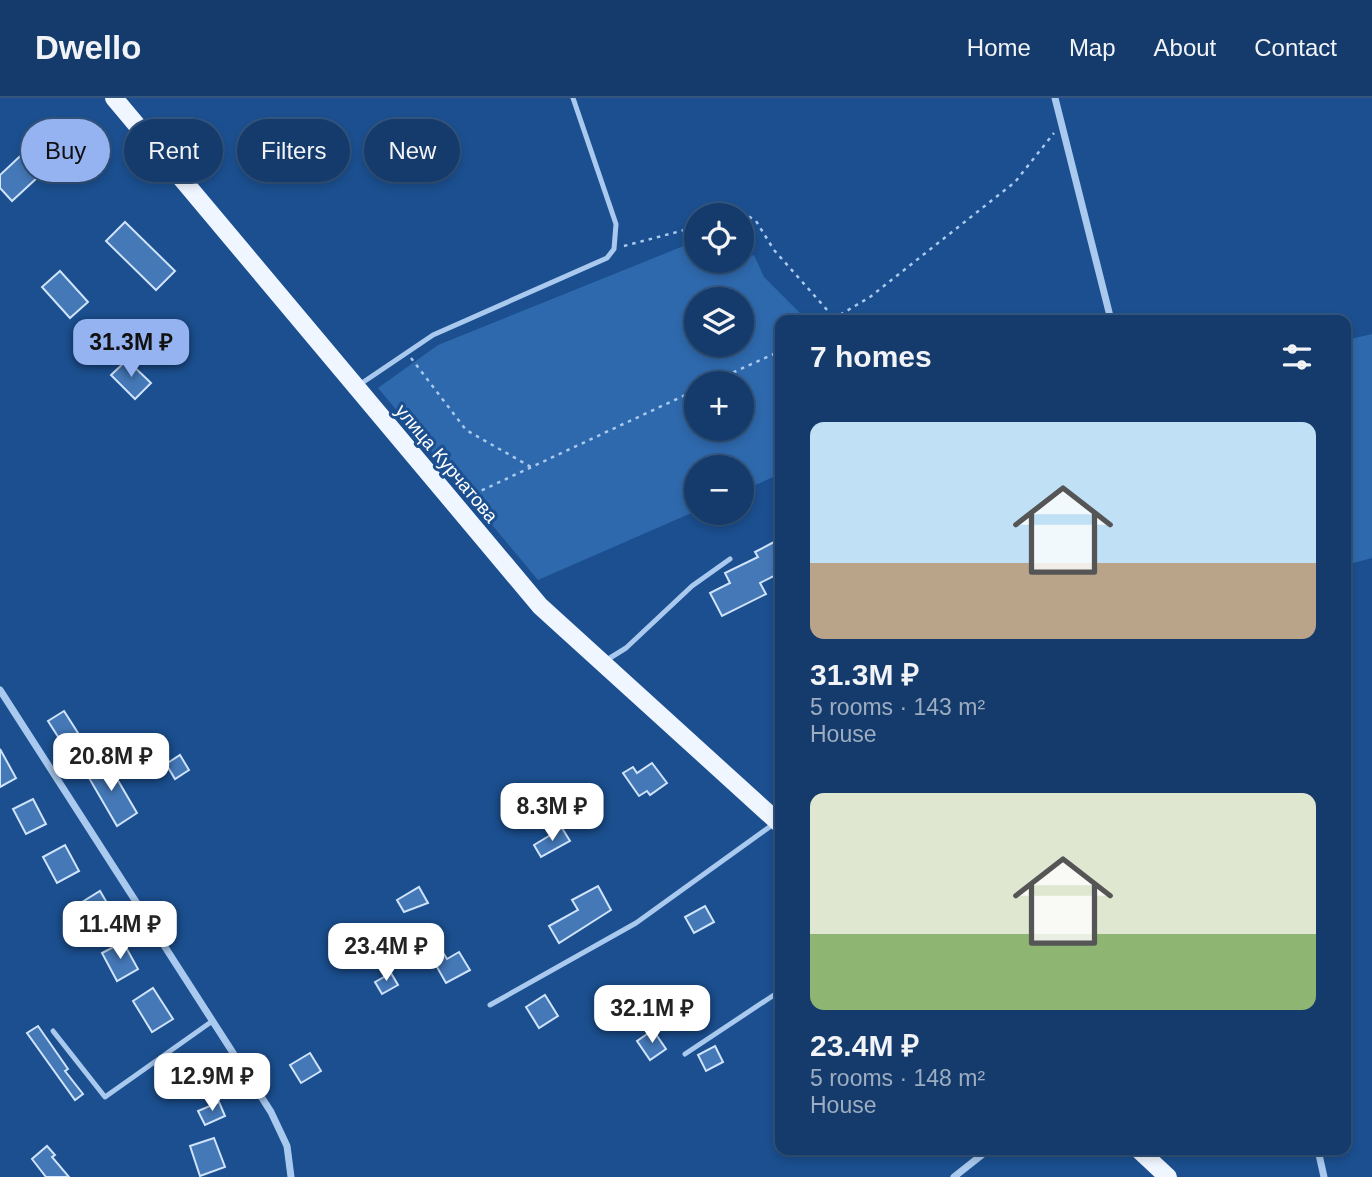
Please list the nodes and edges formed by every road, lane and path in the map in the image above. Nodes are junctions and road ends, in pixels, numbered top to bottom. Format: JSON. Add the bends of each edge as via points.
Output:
{"nodes":[{"id":1,"x":114,"y":98,"type":"edge"},
{"id":2,"x":573,"y":98,"type":"edge"},
{"id":3,"x":1055,"y":98,"type":"edge"},
{"id":4,"x":1061,"y":123,"type":"junction"},
{"id":5,"x":754,"y":219,"type":"edge"},
{"id":6,"x":684,"y":230,"type":"edge"},
{"id":7,"x":614,"y":249,"type":"junction"},
{"id":8,"x":831,"y":315,"type":"edge"},
{"id":9,"x":841,"y":315,"type":"edge"},
{"id":10,"x":1110,"y":315,"type":"edge"},
{"id":11,"x":407,"y":353,"type":"junction"},
{"id":12,"x":775,"y":353,"type":"edge"},
{"id":13,"x":736,"y":371,"type":"edge"},
{"id":14,"x":356,"y":387,"type":"junction"},
{"id":15,"x":684,"y":396,"type":"edge"},
{"id":16,"x":531,"y":467,"type":"junction"},
{"id":17,"x":474,"y":495,"type":"dead end"},
{"id":18,"x":730,"y":559,"type":"dead end"},
{"id":19,"x":603,"y":663,"type":"junction"},
{"id":20,"x":0,"y":690,"type":"edge"},
{"id":21,"x":775,"y":818,"type":"edge"},
{"id":22,"x":775,"y":825,"type":"edge"},
{"id":23,"x":775,"y":994,"type":"edge"},
{"id":24,"x":491,"y":1005,"type":"dead end"},
{"id":25,"x":211,"y":1022,"type":"junction"},
{"id":26,"x":53,"y":1031,"type":"dead end"},
{"id":27,"x":685,"y":1054,"type":"dead end"},
{"id":28,"x":982,"y":1155,"type":"edge"},
{"id":29,"x":1144,"y":1155,"type":"edge"},
{"id":30,"x":1319,"y":1155,"type":"edge"},
{"id":31,"x":291,"y":1177,"type":"edge"},
{"id":32,"x":954,"y":1177,"type":"edge"},
{"id":33,"x":1168,"y":1177,"type":"edge"},
{"id":34,"x":1324,"y":1177,"type":"edge"}],
"edges":[{"from":1,"to":14,"type":"main road","name":"улица Курчатова"},
{"from":2,"to":7,"type":"lane","via":[[616,224]]},
{"from":3,"to":4,"type":"street"},
{"from":4,"to":9,"type":"path","via":[[1015,182]]},
{"from":4,"to":10,"type":"street"},
{"from":5,"to":8,"type":"path","via":[[774,250]]},
{"from":6,"to":7,"type":"path"},
{"from":7,"to":11,"type":"lane","via":[[607,258],[433,335]]},
{"from":11,"to":14,"type":"lane"},
{"from":11,"to":16,"type":"path","via":[[466,430]]},
{"from":12,"to":13,"type":"path"},
{"from":14,"to":19,"type":"main road","name":"улица Курчатова","via":[[540,606]]},
{"from":15,"to":16,"type":"path"},
{"from":16,"to":17,"type":"path"},
{"from":18,"to":19,"type":"lane"},
{"from":19,"to":21,"type":"main road","name":"улица Курчатова"},
{"from":20,"to":25,"type":"street"},
{"from":22,"to":24,"type":"lane","via":[[636,923]]},
{"from":23,"to":27,"type":"lane"},
{"from":25,"to":26,"type":"lane","via":[[105,1097]]},
{"from":25,"to":31,"type":"street","via":[[271,1112],[287,1146]]},
{"from":28,"to":32,"type":"street"},
{"from":29,"to":33,"type":"main road"},
{"from":30,"to":34,"type":"street"}]}
